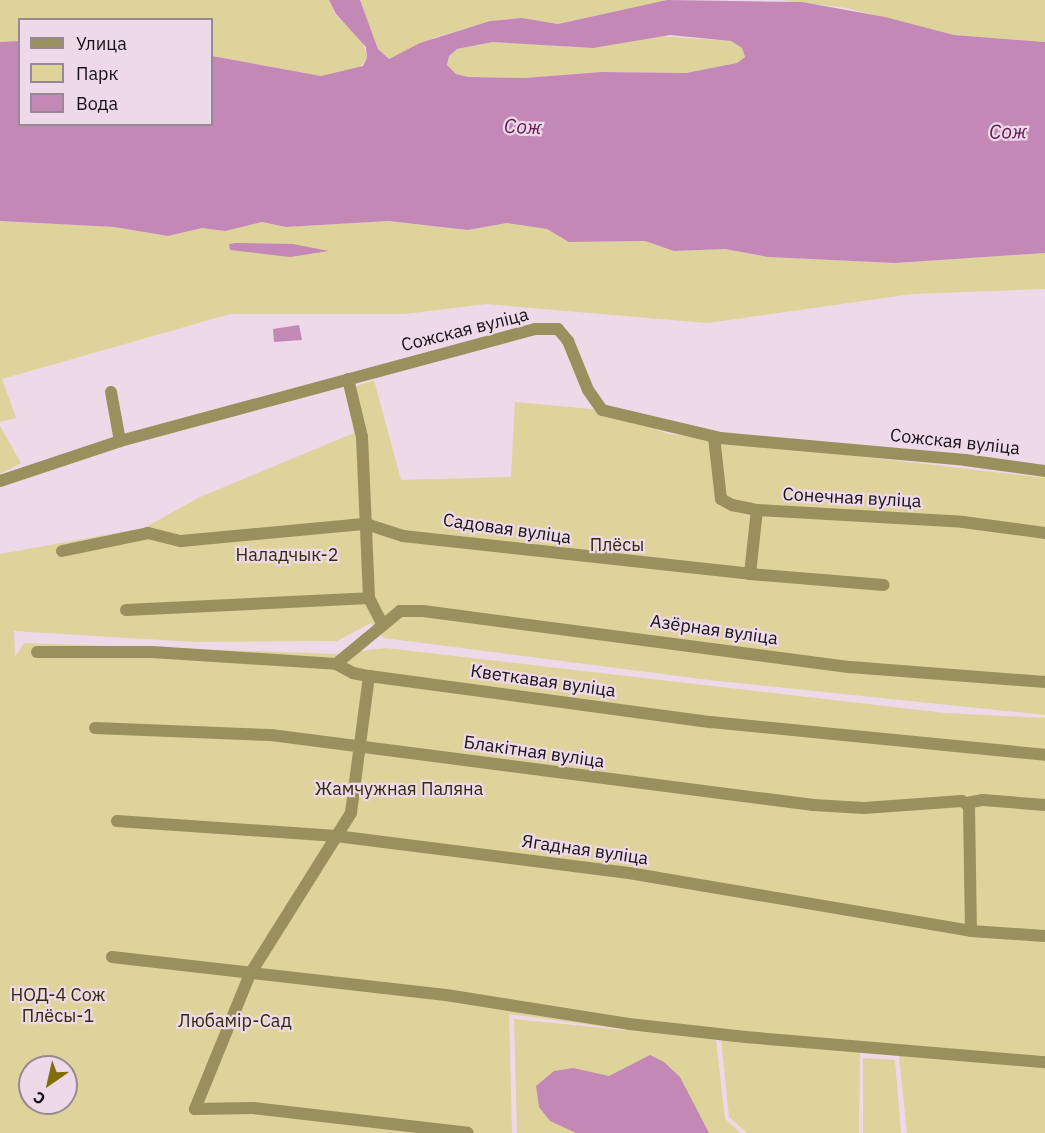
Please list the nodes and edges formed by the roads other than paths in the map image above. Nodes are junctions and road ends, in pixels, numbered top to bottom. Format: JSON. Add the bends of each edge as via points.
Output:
{"nodes":[{"id":1,"x":348,"y":379,"type":"junction"},
{"id":2,"x":111,"y":392,"type":"dead end"},
{"id":3,"x":714,"y":437,"type":"junction"},
{"id":4,"x":120,"y":441,"type":"junction"},
{"id":5,"x":1045,"y":471,"type":"edge"},
{"id":6,"x":0,"y":481,"type":"edge"},
{"id":7,"x":757,"y":510,"type":"junction"},
{"id":8,"x":366,"y":524,"type":"junction"},
{"id":9,"x":1045,"y":533,"type":"edge"},
{"id":10,"x":63,"y":550,"type":"dead end"},
{"id":11,"x":750,"y":574,"type":"junction"},
{"id":12,"x":884,"y":585,"type":"dead end"},
{"id":13,"x":369,"y":598,"type":"junction"},
{"id":14,"x":126,"y":610,"type":"dead end"},
{"id":15,"x":382,"y":624,"type":"junction"},
{"id":16,"x":37,"y":652,"type":"dead end"},
{"id":17,"x":336,"y":664,"type":"junction"},
{"id":18,"x":369,"y":676,"type":"junction"},
{"id":19,"x":1045,"y":682,"type":"edge"},
{"id":20,"x":95,"y":728,"type":"dead end"},
{"id":21,"x":362,"y":748,"type":"junction"},
{"id":22,"x":1045,"y":755,"type":"edge"},
{"id":23,"x":967,"y":803,"type":"junction"},
{"id":24,"x":1045,"y":805,"type":"edge"},
{"id":25,"x":117,"y":822,"type":"dead end"},
{"id":26,"x":336,"y":836,"type":"junction"},
{"id":27,"x":971,"y":931,"type":"junction"},
{"id":28,"x":1045,"y":936,"type":"edge"},
{"id":29,"x":112,"y":957,"type":"dead end"},
{"id":30,"x":250,"y":974,"type":"junction"},
{"id":31,"x":1045,"y":1062,"type":"edge"},
{"id":32,"x":468,"y":1133,"type":"edge"}],
"edges":[{"from":1,"to":3,"type":"street","name":"Сожская вуліца","via":[[507,335],[558,330],[568,340],[588,390],[602,410]]},
{"from":1,"to":4,"type":"street","name":"Сожская вуліца"},
{"from":1,"to":8,"type":"street","via":[[362,437]]},
{"from":2,"to":4,"type":"street"},
{"from":3,"to":5,"type":"street","name":"Сожская вуліца"},
{"from":3,"to":7,"type":"street","name":"Сонечная вуліца","via":[[721,499]]},
{"from":4,"to":6,"type":"street","name":"Сожская вуліца"},
{"from":7,"to":9,"type":"street","name":"Сонечная вуліца","via":[[963,522]]},
{"from":7,"to":11,"type":"street"},
{"from":8,"to":10,"type":"street","via":[[181,541],[148,533]]},
{"from":8,"to":11,"type":"street","name":"Садовая вуліца","via":[[403,536]]},
{"from":8,"to":13,"type":"street"},
{"from":11,"to":12,"type":"street","name":"Садовая вуліца"},
{"from":13,"to":14,"type":"street"},
{"from":13,"to":15,"type":"street"},
{"from":15,"to":17,"type":"street","name":"Азёрная вуліца"},
{"from":15,"to":19,"type":"street","name":"Азёрная вуліца","via":[[400,611],[423,611],[850,667]]},
{"from":16,"to":17,"type":"street","name":"Кветкавая вуліца","via":[[152,652]]},
{"from":17,"to":18,"type":"street","name":"Кветкавая вуліца"},
{"from":18,"to":21,"type":"street"},
{"from":18,"to":22,"type":"street","name":"Кветкавая вуліца","via":[[711,722]]},
{"from":20,"to":21,"type":"street","name":"Блакітная вуліца","via":[[271,735]]},
{"from":21,"to":23,"type":"street","name":"Блакітная вуліца","via":[[813,805],[864,808]]},
{"from":21,"to":26,"type":"street","via":[[351,813]]},
{"from":23,"to":24,"type":"street","name":"Блакітная вуліца","via":[[983,800]]},
{"from":23,"to":27,"type":"street"},
{"from":25,"to":26,"type":"street","name":"Ягадная вуліца"},
{"from":26,"to":27,"type":"street","name":"Ягадная вуліца","via":[[629,873]]},
{"from":26,"to":30,"type":"street"},
{"from":27,"to":28,"type":"street","name":"Ягадная вуліца"},
{"from":29,"to":30,"type":"street"},
{"from":30,"to":31,"type":"street","via":[[446,995],[745,1038]]},
{"from":30,"to":32,"type":"street","via":[[195,1109],[253,1108]]}]}
